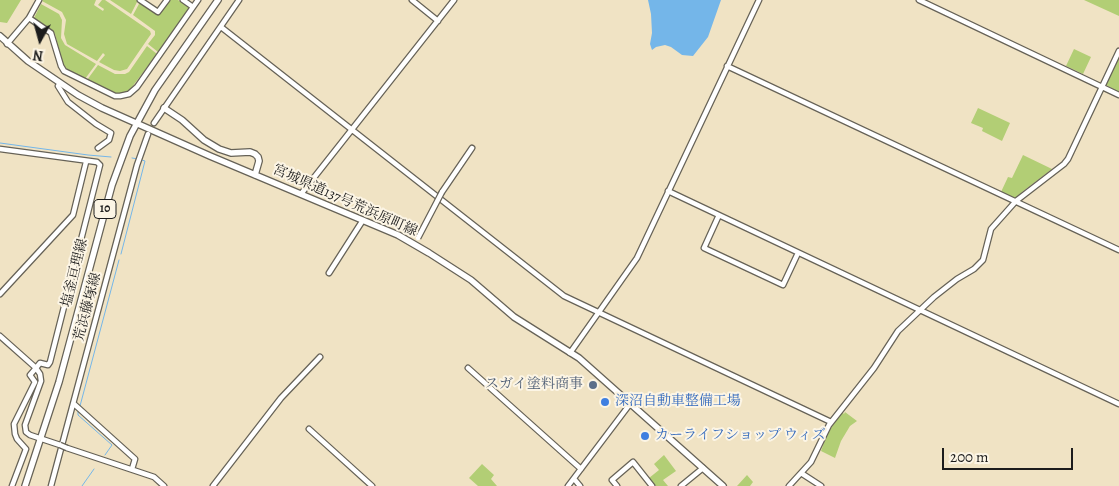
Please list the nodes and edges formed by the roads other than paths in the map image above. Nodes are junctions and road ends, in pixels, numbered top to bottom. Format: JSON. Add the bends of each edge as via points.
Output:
{"nodes":[{"id":1,"x":39,"y":0,"type":"edge"},
{"id":2,"x":140,"y":0,"type":"edge"},
{"id":3,"x":167,"y":0,"type":"edge"},
{"id":4,"x":183,"y":0,"type":"edge"},
{"id":5,"x":198,"y":0,"type":"edge"},
{"id":6,"x":218,"y":0,"type":"edge"},
{"id":7,"x":240,"y":0,"type":"edge"},
{"id":8,"x":412,"y":0,"type":"edge"},
{"id":9,"x":454,"y":0,"type":"edge"},
{"id":10,"x":759,"y":0,"type":"edge"},
{"id":11,"x":919,"y":0,"type":"edge"},
{"id":12,"x":193,"y":7,"type":"junction"},
{"id":13,"x":29,"y":18,"type":"junction"},
{"id":14,"x":438,"y":20,"type":"junction"},
{"id":15,"x":221,"y":27,"type":"junction"},
{"id":16,"x":0,"y":36,"type":"edge"},
{"id":17,"x":8,"y":44,"type":"junction"},
{"id":18,"x":1119,"y":51,"type":"edge"},
{"id":19,"x":728,"y":66,"type":"junction"},
{"id":20,"x":60,"y":83,"type":"junction"},
{"id":21,"x":1102,"y":87,"type":"junction"},
{"id":22,"x":1119,"y":95,"type":"edge"},
{"id":23,"x":164,"y":108,"type":"junction"},
{"id":24,"x":154,"y":123,"type":"dead end"},
{"id":25,"x":136,"y":124,"type":"junction"},
{"id":26,"x":352,"y":129,"type":"junction"},
{"id":27,"x":148,"y":134,"type":"dead end"},
{"id":28,"x":98,"y":148,"type":"dead end"},
{"id":29,"x":472,"y":148,"type":"dead end"},
{"id":30,"x":0,"y":149,"type":"edge"},
{"id":31,"x":86,"y":162,"type":"junction"},
{"id":32,"x":255,"y":175,"type":"junction"},
{"id":33,"x":668,"y":191,"type":"junction"},
{"id":34,"x":300,"y":194,"type":"junction"},
{"id":35,"x":1016,"y":201,"type":"junction"},
{"id":36,"x":719,"y":215,"type":"junction"},
{"id":37,"x":363,"y":220,"type":"junction"},
{"id":38,"x":416,"y":241,"type":"junction"},
{"id":39,"x":1119,"y":250,"type":"edge"},
{"id":40,"x":798,"y":253,"type":"junction"},
{"id":41,"x":329,"y":274,"type":"dead end"},
{"id":42,"x":0,"y":294,"type":"edge"},
{"id":43,"x":919,"y":310,"type":"junction"},
{"id":44,"x":598,"y":313,"type":"junction"},
{"id":45,"x":0,"y":336,"type":"edge"},
{"id":46,"x":570,"y":352,"type":"junction"},
{"id":47,"x":320,"y":357,"type":"dead end"},
{"id":48,"x":36,"y":368,"type":"junction"},
{"id":49,"x":468,"y":368,"type":"dead end"},
{"id":50,"x":74,"y":404,"type":"junction"},
{"id":51,"x":630,"y":404,"type":"junction"},
{"id":52,"x":1119,"y":404,"type":"edge"},
{"id":53,"x":831,"y":422,"type":"junction"},
{"id":54,"x":309,"y":429,"type":"dead end"},
{"id":55,"x":41,"y":439,"type":"junction"},
{"id":56,"x":703,"y":468,"type":"junction"},
{"id":57,"x":132,"y":469,"type":"junction"},
{"id":58,"x":581,"y":469,"type":"junction"},
{"id":59,"x":801,"y":473,"type":"junction"},
{"id":60,"x":575,"y":480,"type":"junction"},
{"id":61,"x":12,"y":486,"type":"edge"},
{"id":62,"x":25,"y":486,"type":"edge"},
{"id":63,"x":51,"y":486,"type":"edge"},
{"id":64,"x":164,"y":486,"type":"edge"},
{"id":65,"x":213,"y":486,"type":"edge"},
{"id":66,"x":372,"y":486,"type":"edge"},
{"id":67,"x":568,"y":486,"type":"edge"},
{"id":68,"x":580,"y":486,"type":"edge"},
{"id":69,"x":617,"y":486,"type":"edge"},
{"id":70,"x":652,"y":486,"type":"edge"},
{"id":71,"x":681,"y":486,"type":"edge"},
{"id":72,"x":723,"y":486,"type":"edge"},
{"id":73,"x":789,"y":486,"type":"edge"},
{"id":74,"x":821,"y":486,"type":"edge"}],
"edges":[{"from":1,"to":13,"type":"street"},
{"from":2,"to":3,"type":"street","via":[[158,12]]},
{"from":4,"to":12,"type":"street"},
{"from":5,"to":12,"type":"street"},
{"from":6,"to":25,"type":"main road","name":"塩釜亘理線","number":"10","via":[[155,90]]},
{"from":7,"to":15,"type":"street"},
{"from":8,"to":14,"type":"street"},
{"from":9,"to":14,"type":"street"},
{"from":10,"to":19,"type":"street"},
{"from":11,"to":21,"type":"street"},
{"from":12,"to":13,"type":"street","via":[[137,87],[120,96],[64,71],[51,33]]},
{"from":13,"to":17,"type":"street"},
{"from":14,"to":26,"type":"street"},
{"from":15,"to":23,"type":"street"},
{"from":15,"to":26,"type":"street"},
{"from":16,"to":17,"type":"main road","name":"宮城県道137号荒浜原町線"},
{"from":17,"to":20,"type":"main road","name":"宮城県道137号荒浜原町線"},
{"from":18,"to":21,"type":"street"},
{"from":19,"to":33,"type":"street"},
{"from":19,"to":35,"type":"street"},
{"from":20,"to":25,"type":"main road","name":"宮城県道137号荒浜原町線"},
{"from":20,"to":28,"type":"street","via":[[58,86],[68,102],[111,133],[109,140]]},
{"from":21,"to":22,"type":"street"},
{"from":21,"to":35,"type":"street","via":[[1068,159]]},
{"from":23,"to":24,"type":"street"},
{"from":23,"to":32,"type":"main road","via":[[212,146],[227,152],[255,154],[259,162]]},
{"from":25,"to":32,"type":"main road","name":"宮城県道137号荒浜原町線"},
{"from":25,"to":55,"type":"main road","name":"塩釜亘理線","number":"10","via":[[112,185]]},
{"from":26,"to":34,"type":"street"},
{"from":26,"to":44,"type":"street","via":[[564,296]]},
{"from":27,"to":50,"type":"street","name":"荒浜藤塚線"},
{"from":29,"to":38,"type":"street","bridge":true,"via":[[442,192]]},
{"from":30,"to":31,"type":"street"},
{"from":31,"to":42,"type":"street","via":[[73,215]]},
{"from":31,"to":48,"type":"street","via":[[97,162],[100,169],[50,362],[40,363]]},
{"from":32,"to":34,"type":"main road","name":"宮城県道137号荒浜原町線"},
{"from":33,"to":36,"type":"street"},
{"from":33,"to":44,"type":"street","via":[[637,258]]},
{"from":34,"to":37,"type":"main road","name":"宮城県道137号荒浜原町線"},
{"from":35,"to":39,"type":"street"},
{"from":35,"to":43,"type":"street","via":[[990,229],[983,260]]},
{"from":36,"to":40,"type":"street"},
{"from":36,"to":40,"type":"street","via":[[704,248],[783,285]]},
{"from":37,"to":38,"type":"main road","name":"宮城県道137号荒浜原町線"},
{"from":37,"to":41,"type":"street"},
{"from":38,"to":46,"type":"main road","name":"宮城県道137号荒浜原町線","via":[[471,280],[514,317]]},
{"from":40,"to":43,"type":"street"},
{"from":43,"to":52,"type":"street"},
{"from":43,"to":53,"type":"street","via":[[898,331],[874,368]]},
{"from":44,"to":46,"type":"street"},
{"from":44,"to":53,"type":"street"},
{"from":45,"to":48,"type":"street"},
{"from":46,"to":51,"type":"main road","name":"宮城県道137号荒浜原町線"},
{"from":47,"to":65,"type":"street","via":[[281,398]]},
{"from":48,"to":55,"type":"street","via":[[41,381],[24,428],[30,435]]},
{"from":48,"to":61,"type":"street","via":[[30,375],[35,382],[14,424],[17,439],[26,449]]},
{"from":49,"to":58,"type":"street"},
{"from":50,"to":57,"type":"street","via":[[135,459]]},
{"from":50,"to":63,"type":"street","name":"荒浜藤塚線"},
{"from":51,"to":56,"type":"main road","name":"宮城県道137号荒浜原町線"},
{"from":51,"to":58,"type":"street"},
{"from":53,"to":59,"type":"street","via":[[815,456]]},
{"from":54,"to":66,"type":"street"},
{"from":55,"to":57,"type":"street","bridge":true},
{"from":55,"to":62,"type":"main road","name":"塩釜亘理線","number":"10"},
{"from":56,"to":71,"type":"street"},
{"from":56,"to":72,"type":"main road","name":"宮城県道137号荒浜原町線"},
{"from":57,"to":64,"type":"street","via":[[154,477]]},
{"from":58,"to":60,"type":"street"},
{"from":59,"to":73,"type":"street"},
{"from":59,"to":74,"type":"street"},
{"from":60,"to":67,"type":"street"},
{"from":60,"to":68,"type":"street"},
{"from":69,"to":70,"type":"street","via":[[612,480],[633,462]]}]}
